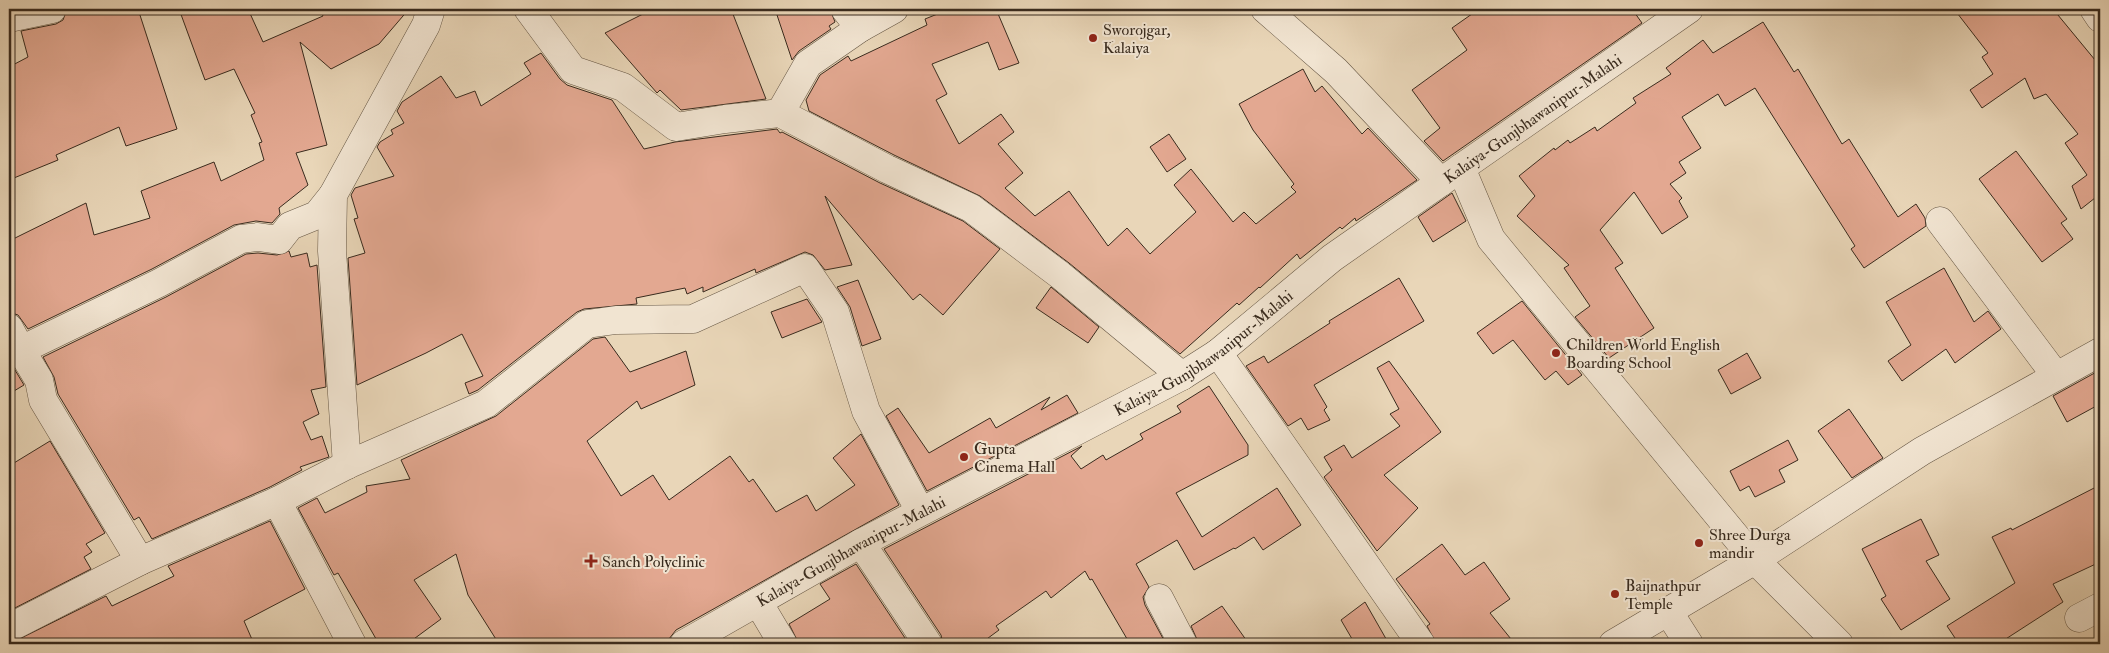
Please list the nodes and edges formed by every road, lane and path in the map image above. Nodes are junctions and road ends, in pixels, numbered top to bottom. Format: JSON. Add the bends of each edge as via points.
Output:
{"nodes":[{"id":1,"x":52,"y":9,"type":"edge"},
{"id":2,"x":431,"y":9,"type":"edge"},
{"id":3,"x":528,"y":9,"type":"edge"},
{"id":4,"x":894,"y":9,"type":"edge"},
{"id":5,"x":1265,"y":9,"type":"edge"},
{"id":6,"x":2094,"y":9,"type":"edge"},
{"id":7,"x":1676,"y":12,"type":"edge"},
{"id":8,"x":9,"y":18,"type":"edge"},
{"id":9,"x":853,"y":18,"type":"edge"},
{"id":10,"x":2100,"y":18,"type":"edge"},
{"id":11,"x":780,"y":113,"type":"junction"},
{"id":12,"x":1451,"y":175,"type":"junction"},
{"id":13,"x":333,"y":195,"type":"junction"},
{"id":14,"x":1940,"y":221,"type":"dead end"},
{"id":15,"x":15,"y":339,"type":"edge"},
{"id":16,"x":2100,"y":352,"type":"edge"},
{"id":17,"x":1218,"y":353,"type":"junction"},
{"id":18,"x":1182,"y":376,"type":"junction"},
{"id":19,"x":2056,"y":376,"type":"junction"},
{"id":20,"x":347,"y":465,"type":"junction"},
{"id":21,"x":277,"y":501,"type":"junction"},
{"id":22,"x":920,"y":511,"type":"junction"},
{"id":23,"x":861,"y":543,"type":"junction"},
{"id":24,"x":1755,"y":560,"type":"junction"},
{"id":25,"x":140,"y":561,"type":"junction"},
{"id":26,"x":1159,"y":598,"type":"dead end"},
{"id":27,"x":758,"y":602,"type":"junction"},
{"id":28,"x":1668,"y":610,"type":"junction"},
{"id":29,"x":9,"y":628,"type":"edge"},
{"id":30,"x":352,"y":644,"type":"edge"},
{"id":31,"x":684,"y":644,"type":"edge"},
{"id":32,"x":783,"y":644,"type":"edge"},
{"id":33,"x":928,"y":644,"type":"edge"},
{"id":34,"x":1183,"y":644,"type":"edge"},
{"id":35,"x":1421,"y":644,"type":"edge"},
{"id":36,"x":1614,"y":644,"type":"edge"},
{"id":37,"x":1689,"y":644,"type":"edge"},
{"id":38,"x":1839,"y":644,"type":"edge"}],
"edges":[{"from":1,"to":8,"type":"street"},
{"from":2,"to":13,"type":"street","via":[[426,25]]},
{"from":3,"to":11,"type":"street","via":[[573,70],[623,86],[676,127]]},
{"from":4,"to":9,"type":"street"},
{"from":5,"to":12,"type":"street"},
{"from":6,"to":10,"type":"street"},
{"from":7,"to":12,"type":"street","name":"Kalaiya-Gunjbhawanipur-Malahi"},
{"from":9,"to":11,"type":"street","via":[[808,64]]},
{"from":11,"to":18,"type":"street","via":[[970,208],[1060,275]]},
{"from":12,"to":17,"type":"street","name":"Kalaiya-Gunjbhawanipur-Malahi","via":[[1332,258]]},
{"from":12,"to":24,"type":"street","via":[[1491,239]]},
{"from":13,"to":15,"type":"street","via":[[316,215],[290,226],[279,240],[241,239],[159,283]]},
{"from":13,"to":20,"type":"street","via":[[332,251]]},
{"from":14,"to":19,"type":"street"},
{"from":15,"to":25,"type":"street","via":[[39,380],[43,400]]},
{"from":16,"to":19,"type":"street"},
{"from":17,"to":18,"type":"street","name":"Kalaiya-Gunjbhawanipur-Malahi"},
{"from":17,"to":35,"type":"street"},
{"from":18,"to":22,"type":"street","name":"Kalaiya-Gunjbhawanipur-Malahi"},
{"from":19,"to":24,"type":"street","via":[[1922,450]]},
{"from":20,"to":21,"type":"street"},
{"from":20,"to":22,"type":"street","via":[[486,404],[587,324],[616,320],[693,319],[805,268],[835,312],[866,411]]},
{"from":21,"to":25,"type":"street"},
{"from":21,"to":30,"type":"street"},
{"from":22,"to":23,"type":"street","name":"Kalaiya-Gunjbhawanipur-Malahi"},
{"from":23,"to":27,"type":"street","name":"Kalaiya-Gunjbhawanipur-Malahi"},
{"from":23,"to":33,"type":"street"},
{"from":24,"to":28,"type":"street"},
{"from":24,"to":38,"type":"street"},
{"from":25,"to":29,"type":"street"},
{"from":26,"to":34,"type":"street"},
{"from":27,"to":31,"type":"street","name":"Kalaiya-Gunjbhawanipur-Malahi"},
{"from":27,"to":32,"type":"street"},
{"from":28,"to":36,"type":"street"},
{"from":28,"to":37,"type":"street"}]}
